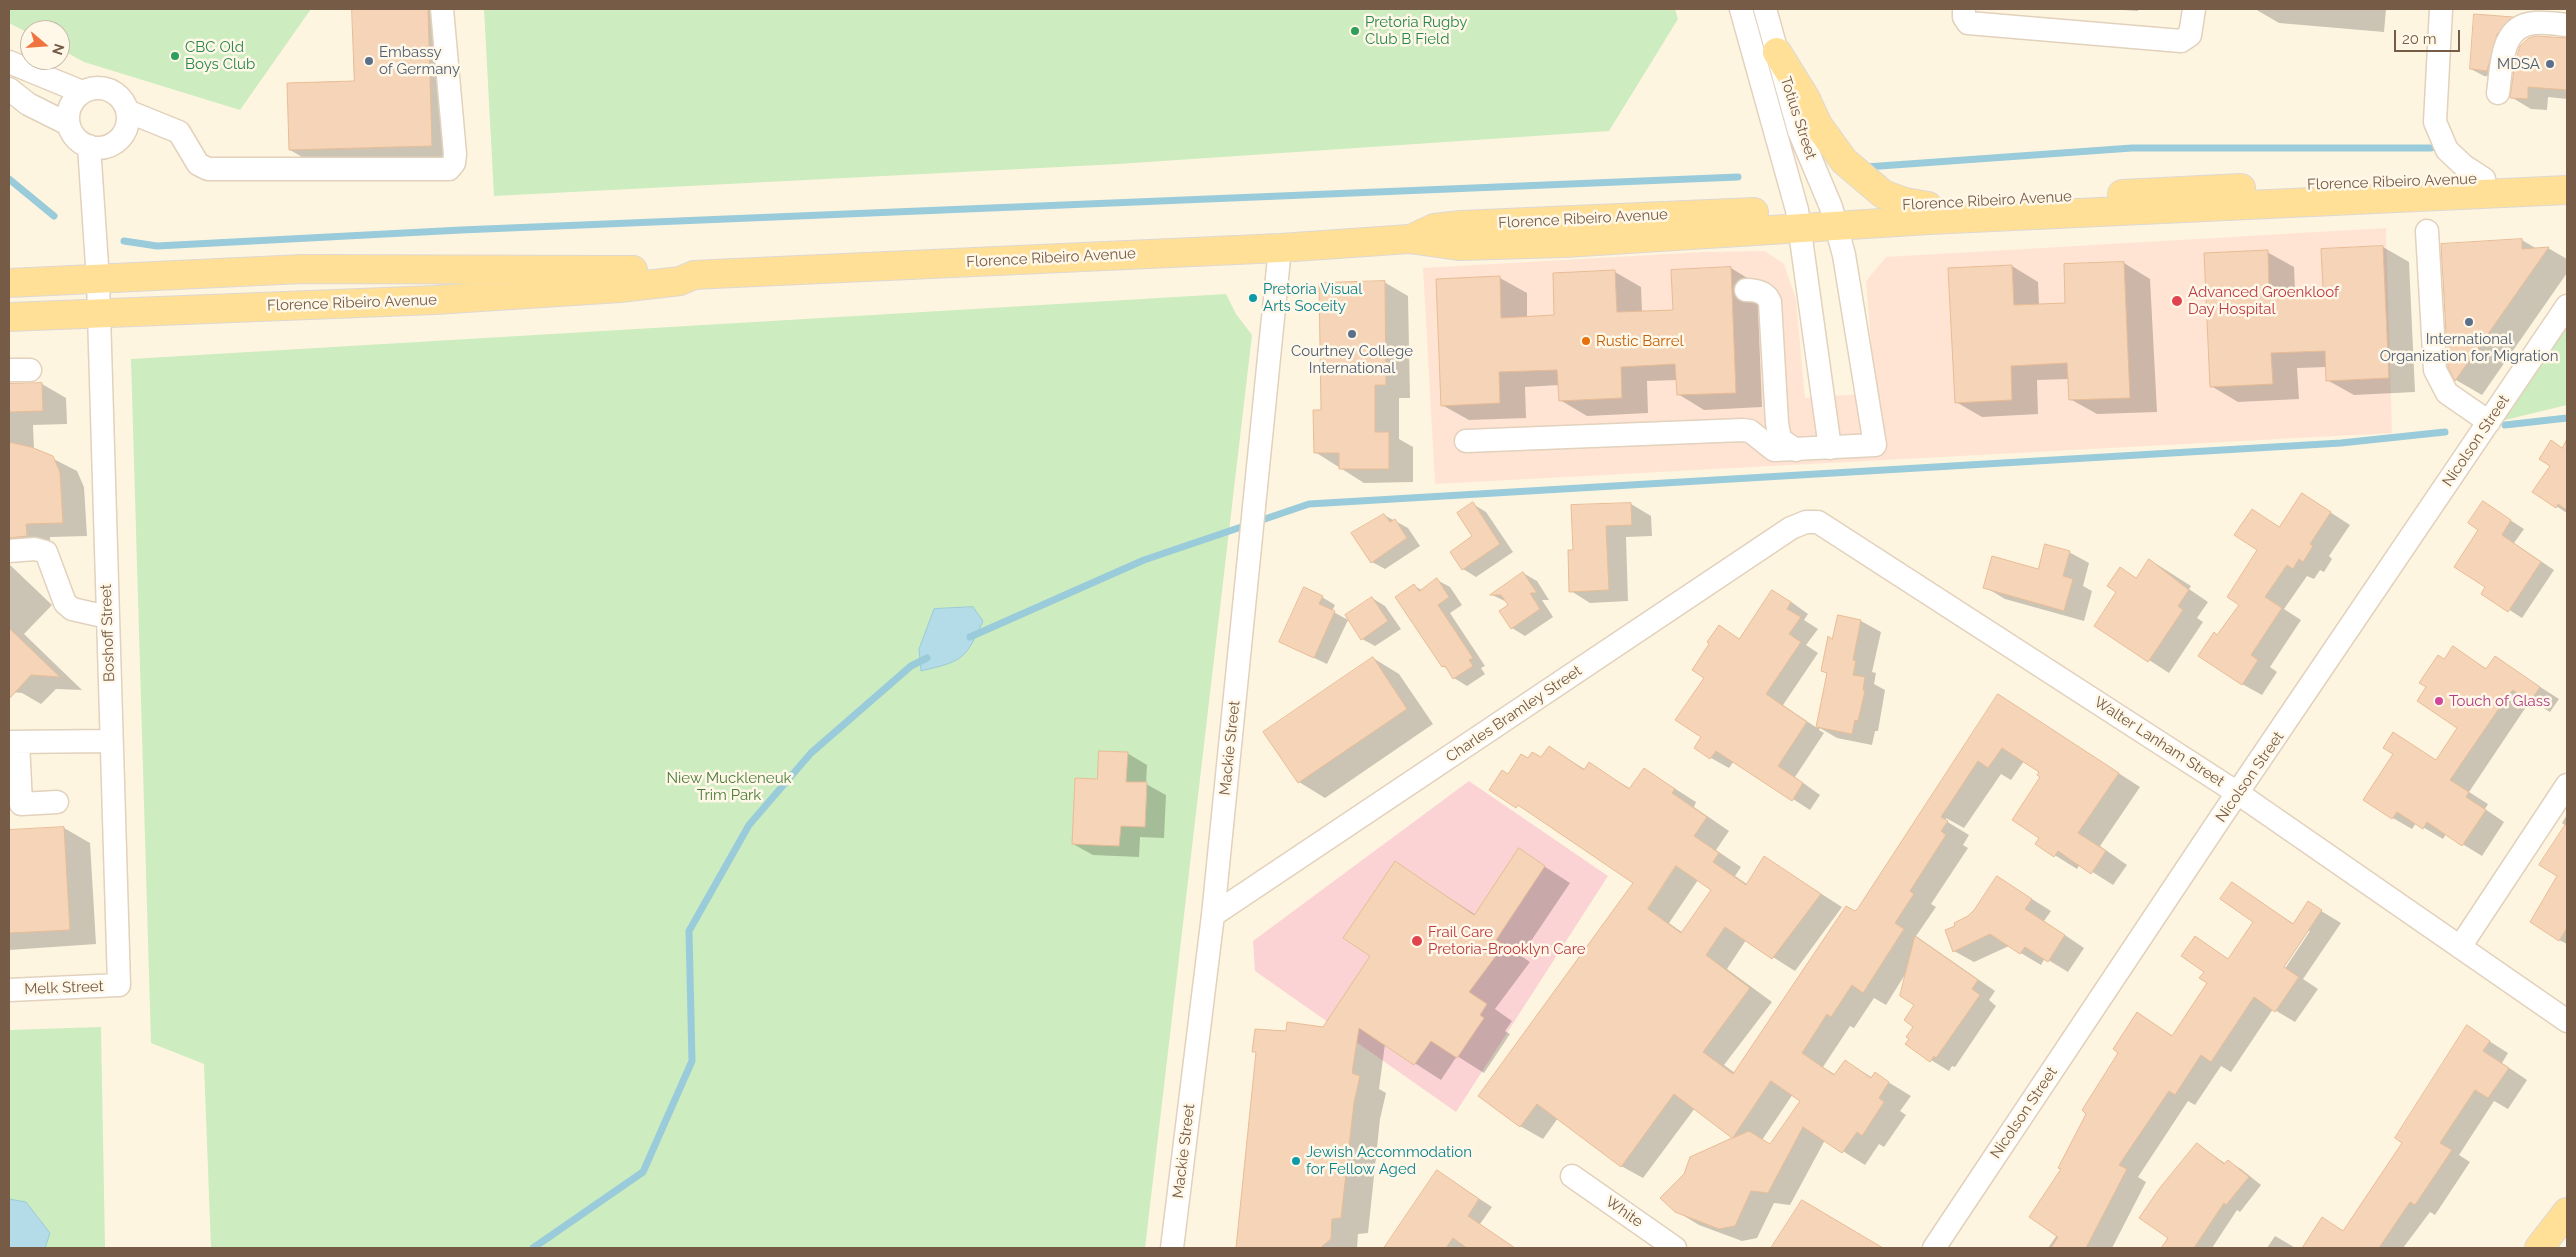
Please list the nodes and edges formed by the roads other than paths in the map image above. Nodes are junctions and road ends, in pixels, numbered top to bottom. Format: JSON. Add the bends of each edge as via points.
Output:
{"nodes":[{"id":1,"x":442,"y":9,"type":"edge"},
{"id":2,"x":1740,"y":9,"type":"edge"},
{"id":3,"x":1765,"y":9,"type":"edge"},
{"id":4,"x":1964,"y":9,"type":"edge"},
{"id":5,"x":2194,"y":9,"type":"edge"},
{"id":6,"x":2441,"y":9,"type":"edge"},
{"id":7,"x":2567,"y":25,"type":"edge"},
{"id":8,"x":1777,"y":52,"type":"junction"},
{"id":9,"x":9,"y":62,"type":"edge"},
{"id":10,"x":9,"y":89,"type":"edge"},
{"id":11,"x":82,"y":92,"type":"junction"},
{"id":12,"x":2498,"y":92,"type":"dead end"},
{"id":13,"x":127,"y":111,"type":"junction"},
{"id":14,"x":68,"y":124,"type":"junction"},
{"id":15,"x":89,"y":146,"type":"junction"},
{"id":16,"x":2567,"y":174,"type":"edge"},
{"id":17,"x":2484,"y":178,"type":"junction"},
{"id":18,"x":2567,"y":190,"type":"edge"},
{"id":19,"x":1928,"y":206,"type":"junction"},
{"id":20,"x":1833,"y":216,"type":"junction"},
{"id":21,"x":1799,"y":218,"type":"junction"},
{"id":22,"x":2427,"y":231,"type":"dead end"},
{"id":23,"x":1280,"y":248,"type":"junction"},
{"id":24,"x":694,"y":275,"type":"junction"},
{"id":25,"x":98,"y":280,"type":"junction"},
{"id":26,"x":9,"y":283,"type":"edge"},
{"id":27,"x":1746,"y":290,"type":"dead end"},
{"id":28,"x":2567,"y":306,"type":"edge"},
{"id":29,"x":99,"y":313,"type":"junction"},
{"id":30,"x":9,"y":316,"type":"edge"},
{"id":31,"x":2489,"y":422,"type":"junction"},
{"id":32,"x":1466,"y":441,"type":"dead end"},
{"id":33,"x":1830,"y":448,"type":"junction"},
{"id":34,"x":1796,"y":450,"type":"junction"},
{"id":35,"x":1818,"y":522,"type":"joint"},
{"id":36,"x":9,"y":551,"type":"edge"},
{"id":37,"x":107,"y":617,"type":"junction"},
{"id":38,"x":110,"y":741,"type":"junction"},
{"id":39,"x":14,"y":742,"type":"edge"},
{"id":40,"x":2567,"y":785,"type":"edge"},
{"id":41,"x":2239,"y":794,"type":"junction"},
{"id":42,"x":58,"y":802,"type":"dead end"},
{"id":43,"x":1213,"y":915,"type":"junction"},
{"id":44,"x":2460,"y":947,"type":"junction"},
{"id":45,"x":119,"y":986,"type":"joint"},
{"id":46,"x":9,"y":990,"type":"edge"},
{"id":47,"x":2567,"y":1021,"type":"edge"},
{"id":48,"x":1572,"y":1176,"type":"dead end"},
{"id":49,"x":2567,"y":1212,"type":"edge"},
{"id":50,"x":1172,"y":1248,"type":"edge"},
{"id":51,"x":1674,"y":1248,"type":"edge"},
{"id":52,"x":1934,"y":1248,"type":"edge"},
{"id":53,"x":2539,"y":1248,"type":"edge"}],
"edges":[{"from":1,"to":13,"type":"street","via":[[455,154],[449,169],[208,169],[198,164],[179,132]]},
{"from":2,"to":21,"type":"street","name":"Totius Street"},
{"from":3,"to":8,"type":"street","name":"Totius Street"},
{"from":4,"to":5,"type":"street","via":[[1968,23],[2181,41],[2190,35]]},
{"from":6,"to":17,"type":"street","via":[[2434,122],[2447,150]]},
{"from":7,"to":12,"type":"street","via":[[2534,22],[2509,37]]},
{"from":8,"to":19,"type":"main road","via":[[1818,125],[1844,161],[1883,194]]},
{"from":8,"to":20,"type":"street","name":"Totius Street","via":[[1799,131]]},
{"from":9,"to":11,"type":"street"},
{"from":10,"to":14,"type":"street","via":[[23,101]]},
{"from":11,"to":13,"type":"street","via":[[97,87],[107,89],[117,94]]},
{"from":11,"to":14,"type":"street","via":[[72,104]]},
{"from":13,"to":15,"type":"street","via":[[128,122],[118,140],[104,147]]},
{"from":14,"to":15,"type":"street","via":[[72,134]]},
{"from":15,"to":25,"type":"street","name":"Boshoff Street"},
{"from":16,"to":17,"type":"main road","name":"Florence Ribeiro Avenue"},
{"from":17,"to":19,"type":"main road","name":"Florence Ribeiro Avenue","via":[[2172,190]]},
{"from":18,"to":20,"type":"main road","name":"Florence Ribeiro Avenue"},
{"from":19,"to":20,"type":"main road","name":"Florence Ribeiro Avenue"},
{"from":20,"to":21,"type":"main road","name":"Florence Ribeiro Avenue"},
{"from":20,"to":33,"type":"street","name":"Totius Street","via":[[1844,255],[1875,445]]},
{"from":21,"to":23,"type":"main road","name":"Florence Ribeiro Avenue","via":[[1460,225],[1434,228],[1409,239]]},
{"from":21,"to":33,"type":"street","name":"Totius Street"},
{"from":22,"to":31,"type":"street","via":[[2435,370],[2447,393]]},
{"from":23,"to":24,"type":"main road","name":"Florence Ribeiro Avenue"},
{"from":23,"to":43,"type":"street","name":"Mackie Street"},
{"from":24,"to":25,"type":"main road","name":"Florence Ribeiro Avenue","via":[[680,271],[643,270],[302,269]]},
{"from":24,"to":29,"type":"main road","name":"Florence Ribeiro Avenue","via":[[680,282],[620,288],[435,300]]},
{"from":25,"to":26,"type":"main road","name":"Florence Ribeiro Avenue"},
{"from":25,"to":29,"type":"street","name":"Boshoff Street"},
{"from":27,"to":34,"type":"street","via":[[1758,291],[1770,302],[1777,423],[1780,438]]},
{"from":28,"to":31,"type":"street","name":"Nicolson Street"},
{"from":29,"to":30,"type":"main road","name":"Florence Ribeiro Avenue"},
{"from":29,"to":37,"type":"street","name":"Boshoff Street"},
{"from":31,"to":41,"type":"street","name":"Nicolson Street"},
{"from":32,"to":34,"type":"street","via":[[1742,430],[1750,431],[1774,450]]},
{"from":33,"to":34,"type":"street"},
{"from":35,"to":41,"type":"street","name":"Walter Lanham Street"},
{"from":35,"to":43,"type":"street","name":"Charles Bramley Street","via":[[1806,522],[1791,528]]},
{"from":36,"to":37,"type":"street","via":[[36,549],[46,552],[65,603],[72,610]]},
{"from":37,"to":38,"type":"street","name":"Boshoff Street"},
{"from":38,"to":39,"type":"street"},
{"from":38,"to":45,"type":"street","name":"Boshoff Street"},
{"from":39,"to":42,"type":"street","via":[[21,804]]},
{"from":40,"to":44,"type":"street"},
{"from":41,"to":44,"type":"street","name":"Walter Lanham Street"},
{"from":41,"to":52,"type":"street","name":"Nicolson Street"},
{"from":43,"to":50,"type":"street","name":"Mackie Street"},
{"from":44,"to":47,"type":"street","name":"Walter Lanham Street"},
{"from":45,"to":46,"type":"street","name":"Melk Street"},
{"from":48,"to":51,"type":"street","name":"White"},
{"from":49,"to":53,"type":"main road"}]}
